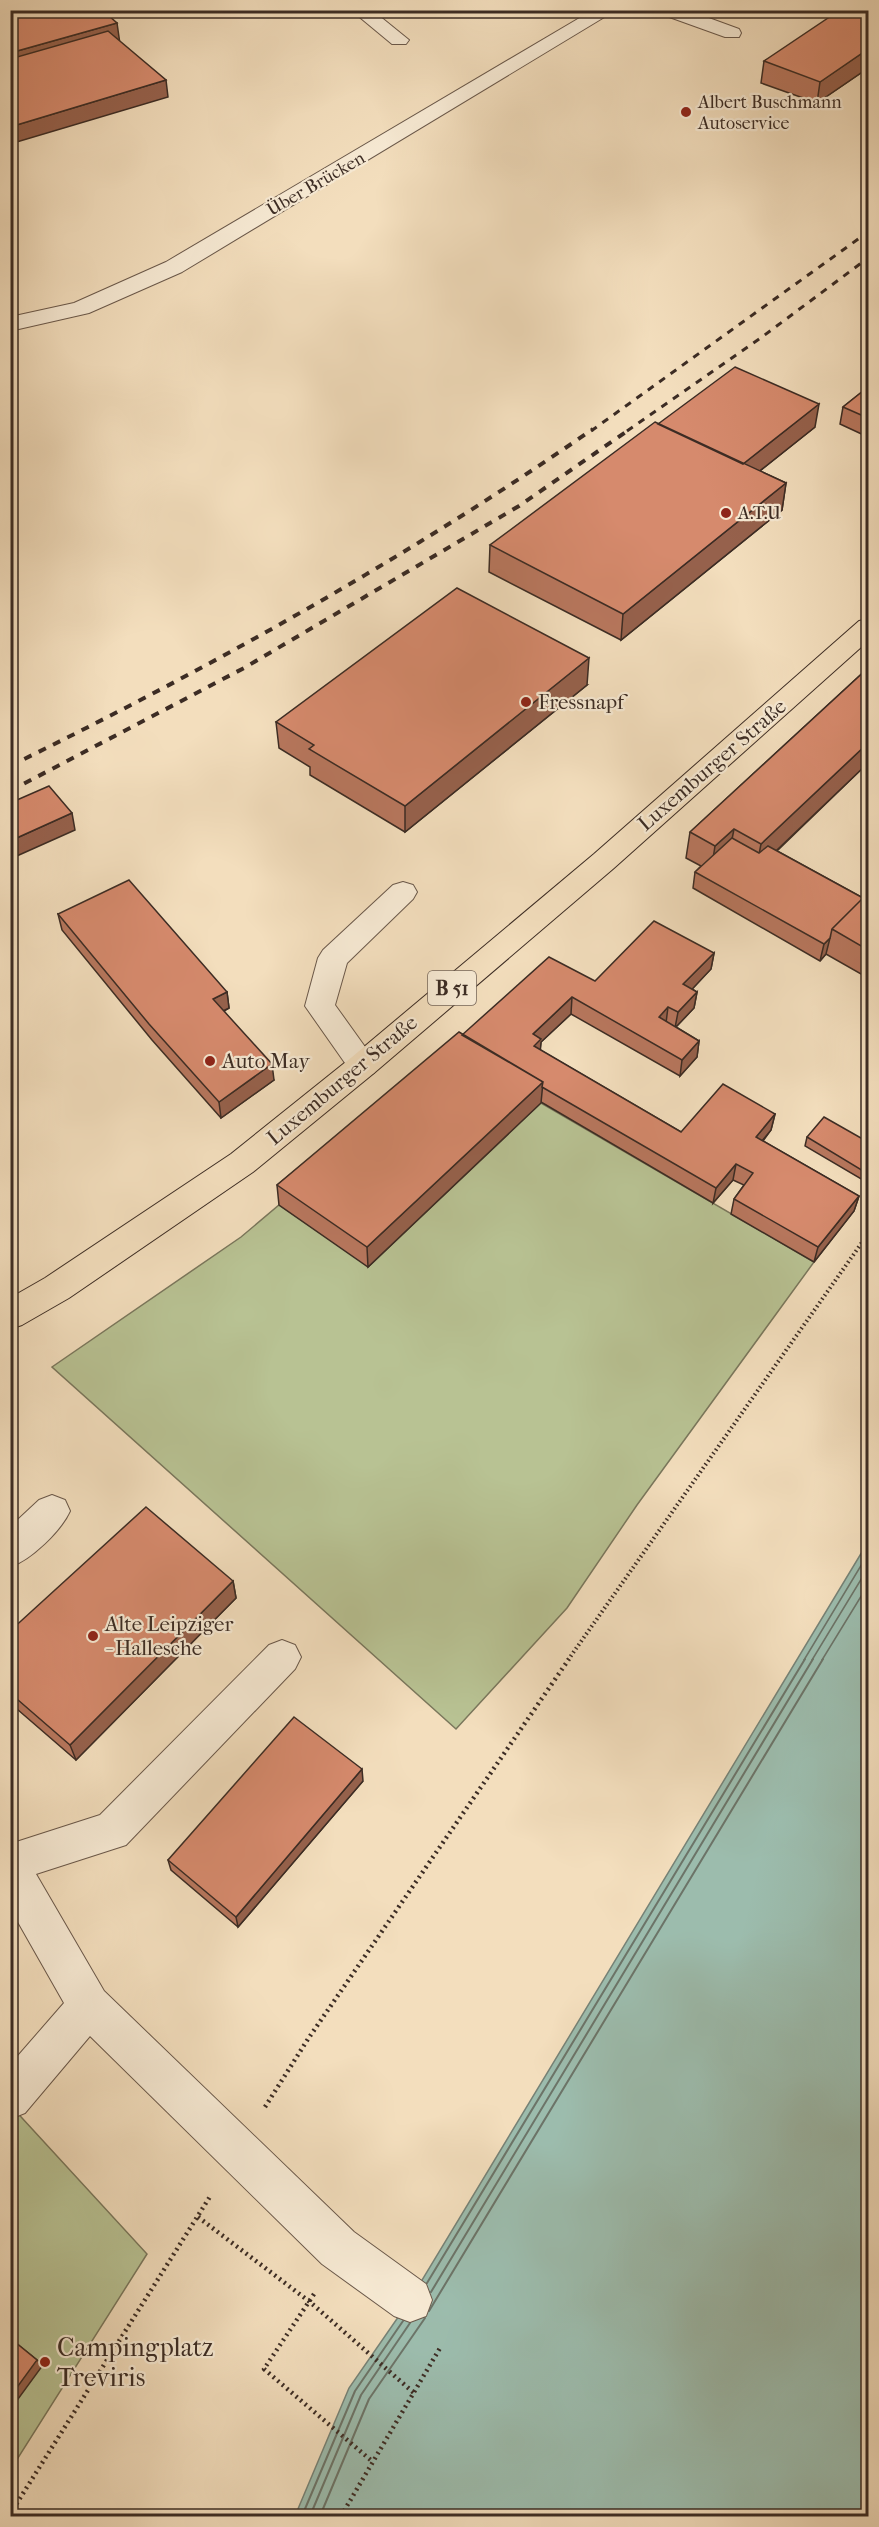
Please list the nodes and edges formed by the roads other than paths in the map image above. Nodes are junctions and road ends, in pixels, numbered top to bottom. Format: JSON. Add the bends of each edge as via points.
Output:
{"nodes":[{"id":1,"x":360,"y":10,"type":"edge"},
{"id":2,"x":607,"y":10,"type":"edge"},
{"id":3,"x":668,"y":10,"type":"edge"},
{"id":4,"x":732,"y":33,"type":"dead end"},
{"id":5,"x":399,"y":40,"type":"dead end"},
{"id":6,"x":10,"y":324,"type":"edge"},
{"id":7,"x":868,"y":627,"type":"edge"},
{"id":8,"x":403,"y":892,"type":"dead end"},
{"id":9,"x":363,"y":1065,"type":"junction"},
{"id":10,"x":10,"y":1315,"type":"edge"},
{"id":11,"x":52,"y":1511,"type":"dead end"},
{"id":12,"x":10,"y":1551,"type":"edge"},
{"id":13,"x":282,"y":1657,"type":"dead end"},
{"id":14,"x":10,"y":1866,"type":"edge"},
{"id":15,"x":89,"y":2006,"type":"junction"},
{"id":16,"x":10,"y":2098,"type":"edge"},
{"id":17,"x":410,"y":2300,"type":"dead end"}],
"edges":[{"from":1,"to":5,"type":"street"},
{"from":2,"to":6,"type":"street","name":"Über Brücken","via":[[174,267],[81,308]]},
{"from":3,"to":4,"type":"street"},
{"from":7,"to":9,"type":"main road","name":"Luxemburger Straße","number":"B 51","via":[[604,861]]},
{"from":8,"to":9,"type":"street","via":[[333,958],[321,1006]]},
{"from":9,"to":10,"type":"main road","name":"Luxemburger Straße","number":"B 51","via":[[242,1163],[57,1288]]},
{"from":11,"to":12,"type":"street"},
{"from":13,"to":14,"type":"street","via":[[112,1831]]},
{"from":14,"to":15,"type":"street"},
{"from":15,"to":16,"type":"street"},
{"from":15,"to":17,"type":"street","via":[[338,2248]]}]}
